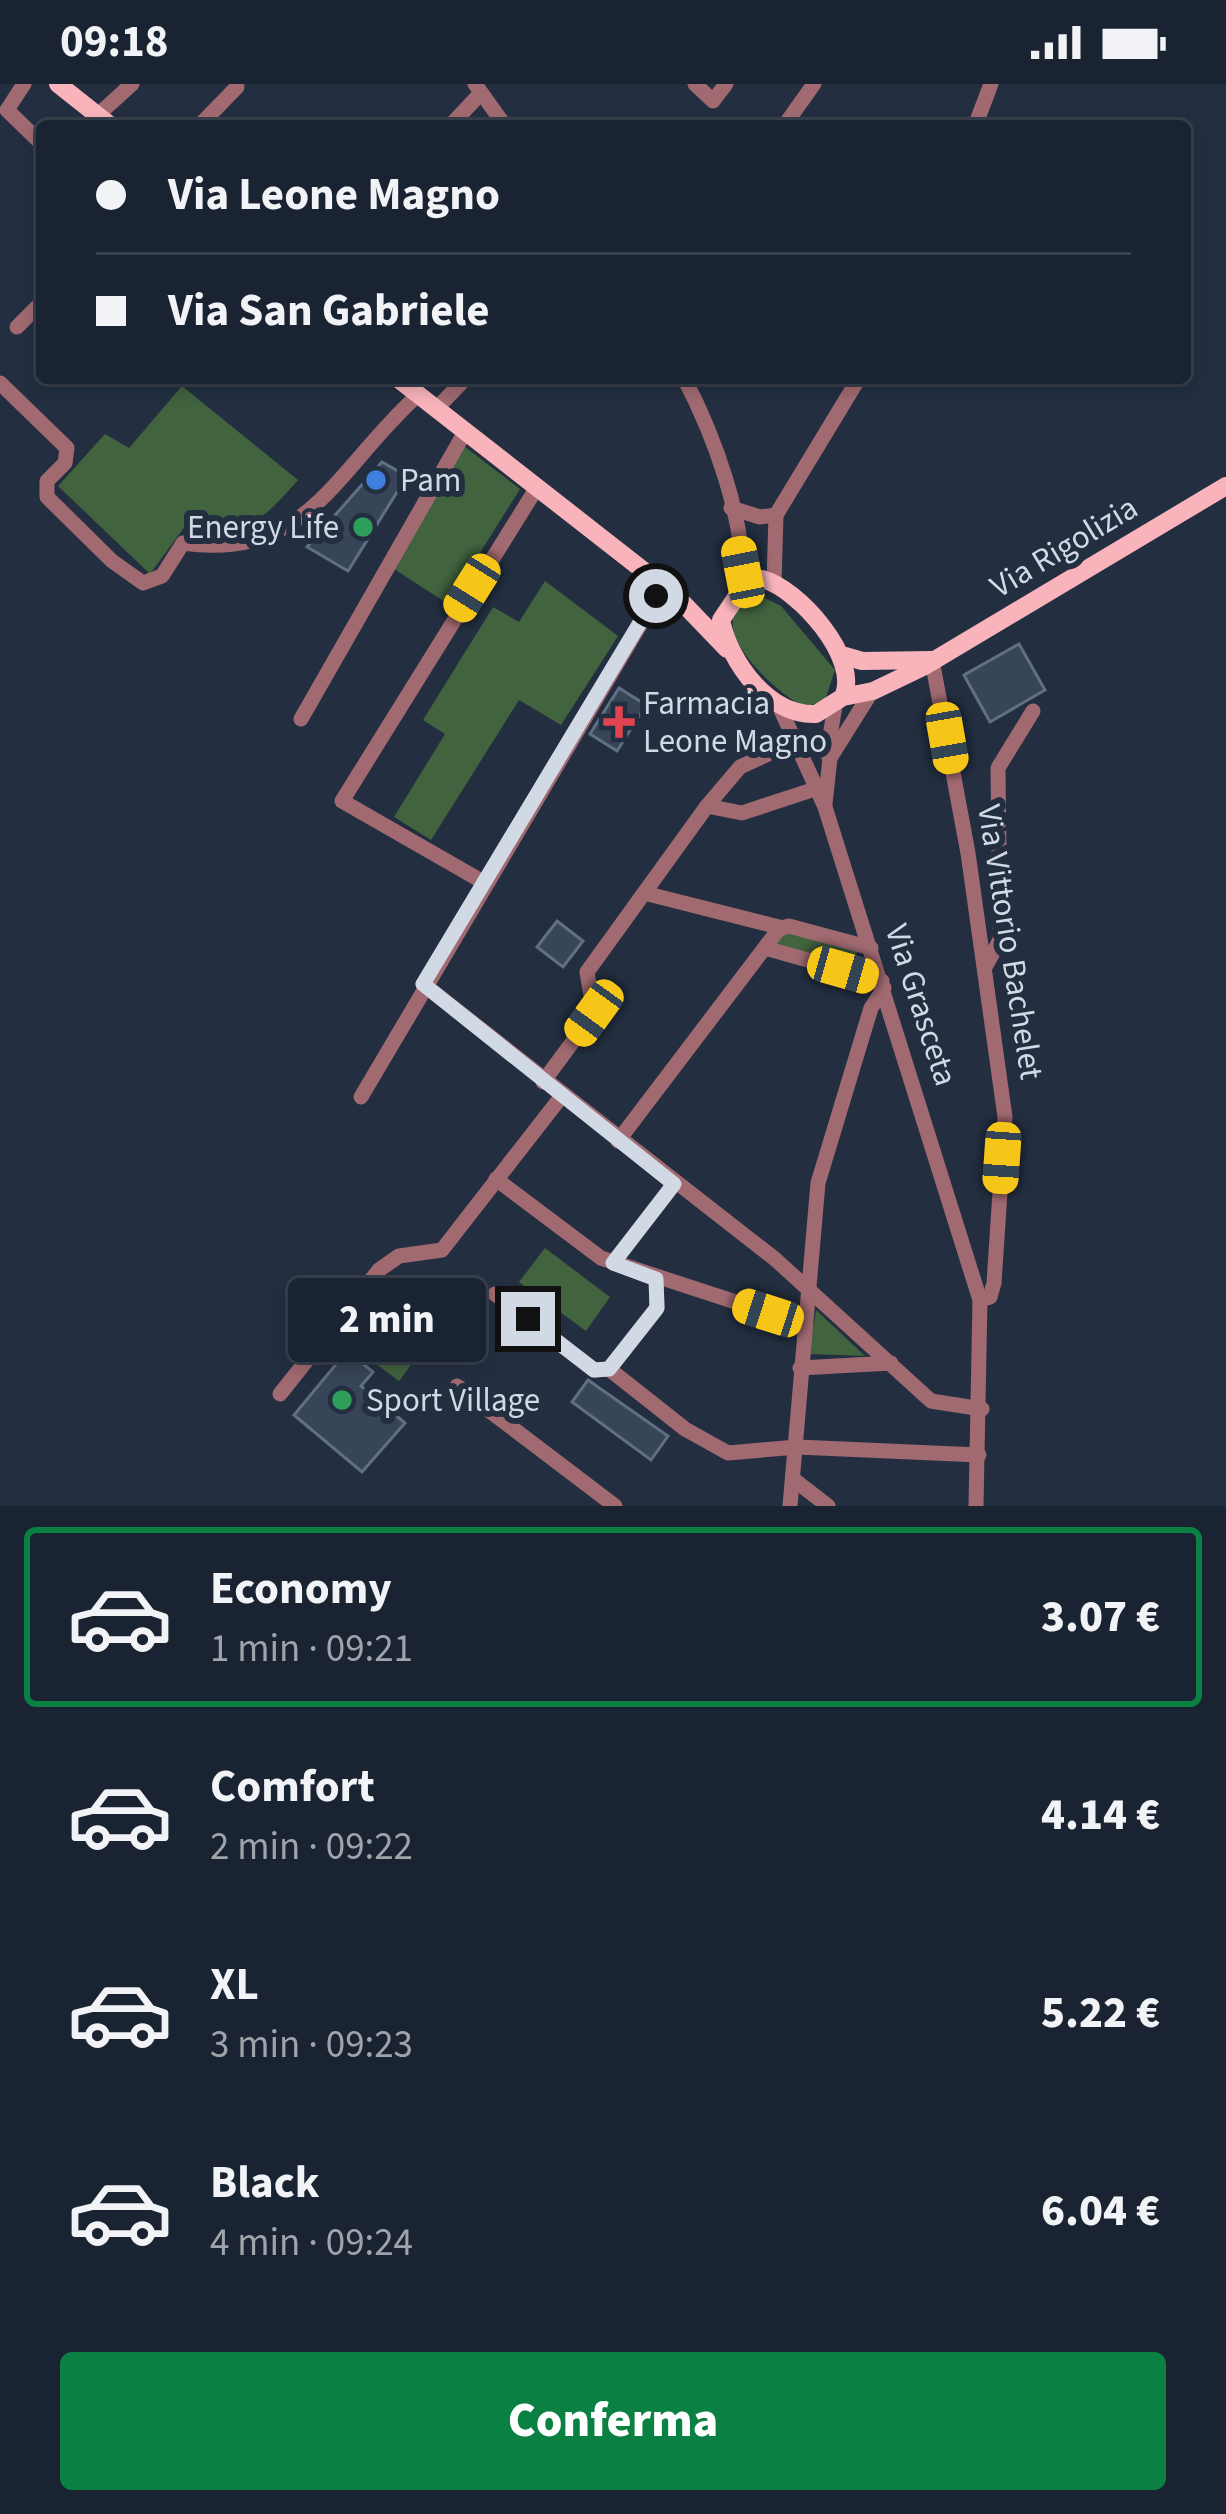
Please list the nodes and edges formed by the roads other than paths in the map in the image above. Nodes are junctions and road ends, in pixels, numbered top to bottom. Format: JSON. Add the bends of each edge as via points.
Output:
{"nodes":[{"id":1,"x":24,"y":84,"type":"edge"},
{"id":2,"x":58,"y":84,"type":"edge"},
{"id":3,"x":78,"y":84,"type":"edge"},
{"id":4,"x":132,"y":84,"type":"edge"},
{"id":5,"x":694,"y":84,"type":"edge"},
{"id":6,"x":726,"y":84,"type":"edge"},
{"id":7,"x":814,"y":84,"type":"edge"},
{"id":8,"x":991,"y":84,"type":"edge"},
{"id":9,"x":237,"y":87,"type":"edge"},
{"id":10,"x":478,"y":88,"type":"edge"},
{"id":11,"x":101,"y":117,"type":"edge"},
{"id":12,"x":205,"y":120,"type":"edge"},
{"id":13,"x":454,"y":120,"type":"edge"},
{"id":14,"x":501,"y":120,"type":"edge"},
{"id":15,"x":788,"y":120,"type":"edge"},
{"id":16,"x":977,"y":120,"type":"edge"},
{"id":17,"x":36,"y":138,"type":"edge"},
{"id":18,"x":36,"y":308,"type":"edge"},
{"id":19,"x":17,"y":327,"type":"dead end"},
{"id":20,"x":0,"y":382,"type":"edge"},
{"id":21,"x":409,"y":384,"type":"edge"},
{"id":22,"x":460,"y":384,"type":"edge"},
{"id":23,"x":686,"y":384,"type":"edge"},
{"id":24,"x":856,"y":384,"type":"edge"},
{"id":25,"x":436,"y":409,"type":"junction"},
{"id":26,"x":465,"y":432,"type":"junction"},
{"id":27,"x":1226,"y":486,"type":"edge"},
{"id":28,"x":536,"y":489,"type":"junction"},
{"id":29,"x":731,"y":508,"type":"junction"},
{"id":30,"x":776,"y":515,"type":"junction"},
{"id":31,"x":774,"y":582,"type":"junction"},
{"id":32,"x":743,"y":587,"type":"junction"},
{"id":33,"x":669,"y":591,"type":"junction"},
{"id":34,"x":725,"y":608,"type":"junction"},
{"id":35,"x":727,"y":649,"type":"junction"},
{"id":36,"x":845,"y":656,"type":"junction"},
{"id":37,"x":932,"y":660,"type":"junction"},
{"id":38,"x":872,"y":691,"type":"junction"},
{"id":39,"x":839,"y":702,"type":"junction"},
{"id":40,"x":780,"y":708,"type":"junction"},
{"id":41,"x":1033,"y":711,"type":"dead end"},
{"id":42,"x":301,"y":719,"type":"dead end"},
{"id":43,"x":796,"y":741,"type":"junction"},
{"id":44,"x":828,"y":769,"type":"junction"},
{"id":45,"x":815,"y":789,"type":"junction"},
{"id":46,"x":707,"y":806,"type":"junction"},
{"id":47,"x":825,"y":807,"type":"junction"},
{"id":48,"x":484,"y":884,"type":"junction"},
{"id":49,"x":644,"y":892,"type":"junction"},
{"id":50,"x":783,"y":928,"type":"junction"},
{"id":51,"x":765,"y":948,"type":"junction"},
{"id":52,"x":871,"y":948,"type":"junction"},
{"id":53,"x":985,"y":968,"type":"junction"},
{"id":54,"x":423,"y":984,"type":"junction"},
{"id":55,"x":883,"y":985,"type":"junction"},
{"id":56,"x":543,"y":1082,"type":"junction"},
{"id":57,"x":361,"y":1097,"type":"dead end"},
{"id":58,"x":561,"y":1097,"type":"junction"},
{"id":59,"x":618,"y":1141,"type":"junction"},
{"id":60,"x":496,"y":1179,"type":"junction"},
{"id":61,"x":674,"y":1184,"type":"junction"},
{"id":62,"x":613,"y":1263,"type":"junction"},
{"id":63,"x":656,"y":1279,"type":"junction"},
{"id":64,"x":810,"y":1288,"type":"junction"},
{"id":65,"x":495,"y":1294,"type":"dead end"},
{"id":66,"x":980,"y":1300,"type":"junction"},
{"id":67,"x":802,"y":1324,"type":"junction"},
{"id":68,"x":891,"y":1363,"type":"junction"},
{"id":69,"x":800,"y":1368,"type":"junction"},
{"id":70,"x":609,"y":1369,"type":"junction"},
{"id":71,"x":457,"y":1386,"type":"dead end"},
{"id":72,"x":280,"y":1394,"type":"dead end"},
{"id":73,"x":982,"y":1409,"type":"junction"},
{"id":74,"x":797,"y":1447,"type":"junction"},
{"id":75,"x":979,"y":1455,"type":"junction"},
{"id":76,"x":794,"y":1479,"type":"junction"},
{"id":77,"x":615,"y":1506,"type":"edge"},
{"id":78,"x":790,"y":1506,"type":"edge"},
{"id":79,"x":827,"y":1506,"type":"edge"},
{"id":80,"x":976,"y":1506,"type":"edge"}],
"edges":[{"from":1,"to":17,"type":"street","via":[[8,110]]},
{"from":2,"to":11,"type":"main road"},
{"from":3,"to":11,"type":"street"},
{"from":4,"to":11,"type":"street"},
{"from":5,"to":6,"type":"street","via":[[713,101]]},
{"from":7,"to":15,"type":"street"},
{"from":8,"to":16,"type":"street"},
{"from":9,"to":12,"type":"street"},
{"from":10,"to":13,"type":"street"},
{"from":10,"to":14,"type":"street"},
{"from":18,"to":19,"type":"street"},
{"from":20,"to":21,"type":"street","via":[[67,448],[44,489],[78,530],[143,583],[162,576],[183,543],[220,548],[279,534],[312,507]]},
{"from":21,"to":25,"type":"main road"},
{"from":22,"to":25,"type":"street"},
{"from":23,"to":29,"type":"street"},
{"from":24,"to":30,"type":"street"},
{"from":25,"to":26,"type":"main road"},
{"from":26,"to":28,"type":"main road"},
{"from":26,"to":42,"type":"street"},
{"from":27,"to":37,"type":"main road","name":"Via Rigolizia"},
{"from":28,"to":33,"type":"main road"},
{"from":28,"to":48,"type":"street","via":[[342,801]]},
{"from":29,"to":30,"type":"street"},
{"from":29,"to":32,"type":"street"},
{"from":30,"to":31,"type":"street"},
{"from":31,"to":32,"type":"main road"},
{"from":31,"to":36,"type":"main road"},
{"from":32,"to":34,"type":"main road"},
{"from":33,"to":34,"type":"main road"},
{"from":33,"to":35,"type":"main road"},
{"from":33,"to":48,"type":"street"},
{"from":34,"to":35,"type":"main road"},
{"from":35,"to":40,"type":"main road"},
{"from":36,"to":37,"type":"main road"},
{"from":36,"to":39,"type":"main road","via":[[849,678]]},
{"from":37,"to":38,"type":"main road","name":"Via Rigolizia"},
{"from":37,"to":53,"type":"street","name":"Via Vittorio Bachelet"},
{"from":38,"to":39,"type":"main road","name":"Via Rigolizia"},
{"from":38,"to":44,"type":"street"},
{"from":39,"to":40,"type":"main road","name":"Via Rigolizia","via":[[802,714]]},
{"from":39,"to":44,"type":"street"},
{"from":40,"to":43,"type":"street"},
{"from":41,"to":53,"type":"street","via":[[998,768],[1000,940]]},
{"from":43,"to":45,"type":"street"},
{"from":43,"to":46,"type":"street","via":[[740,767]]},
{"from":44,"to":47,"type":"street"},
{"from":45,"to":46,"type":"street","via":[[742,813]]},
{"from":45,"to":47,"type":"street"},
{"from":46,"to":49,"type":"street"},
{"from":47,"to":52,"type":"street","name":"Via Grasceta"},
{"from":48,"to":54,"type":"street"},
{"from":49,"to":50,"type":"street"},
{"from":49,"to":56,"type":"street","via":[[587,972],[594,1013]]},
{"from":50,"to":51,"type":"street"},
{"from":50,"to":52,"type":"street"},
{"from":51,"to":55,"type":"street"},
{"from":51,"to":59,"type":"street"},
{"from":52,"to":55,"type":"street","name":"Via Grasceta"},
{"from":53,"to":66,"type":"street","name":"Via Vittorio Bachelet","via":[[1005,1117],[994,1283]]},
{"from":54,"to":56,"type":"street"},
{"from":54,"to":57,"type":"street"},
{"from":55,"to":64,"type":"street","via":[[818,1183]]},
{"from":55,"to":66,"type":"street","name":"Via Grasceta"},
{"from":56,"to":58,"type":"street"},
{"from":58,"to":59,"type":"street"},
{"from":58,"to":60,"type":"street"},
{"from":59,"to":61,"type":"street"},
{"from":60,"to":62,"type":"street"},
{"from":60,"to":72,"type":"street","via":[[442,1250],[399,1256],[379,1270]]},
{"from":61,"to":62,"type":"street"},
{"from":61,"to":64,"type":"street"},
{"from":62,"to":63,"type":"street"},
{"from":63,"to":67,"type":"street"},
{"from":63,"to":70,"type":"street","via":[[657,1308]]},
{"from":64,"to":67,"type":"street"},
{"from":64,"to":68,"type":"street"},
{"from":65,"to":70,"type":"street","via":[[594,1370]]},
{"from":66,"to":73,"type":"street","name":"Via Grasceta"},
{"from":67,"to":69,"type":"street"},
{"from":68,"to":69,"type":"street"},
{"from":68,"to":73,"type":"street","via":[[931,1401]]},
{"from":69,"to":74,"type":"street"},
{"from":70,"to":74,"type":"street","via":[[728,1453]]},
{"from":71,"to":77,"type":"street"},
{"from":73,"to":75,"type":"street","name":"Via Grasceta"},
{"from":74,"to":75,"type":"street"},
{"from":74,"to":76,"type":"street"},
{"from":75,"to":80,"type":"street","name":"Via Grasceta"},
{"from":76,"to":78,"type":"street"},
{"from":76,"to":79,"type":"street"}]}
